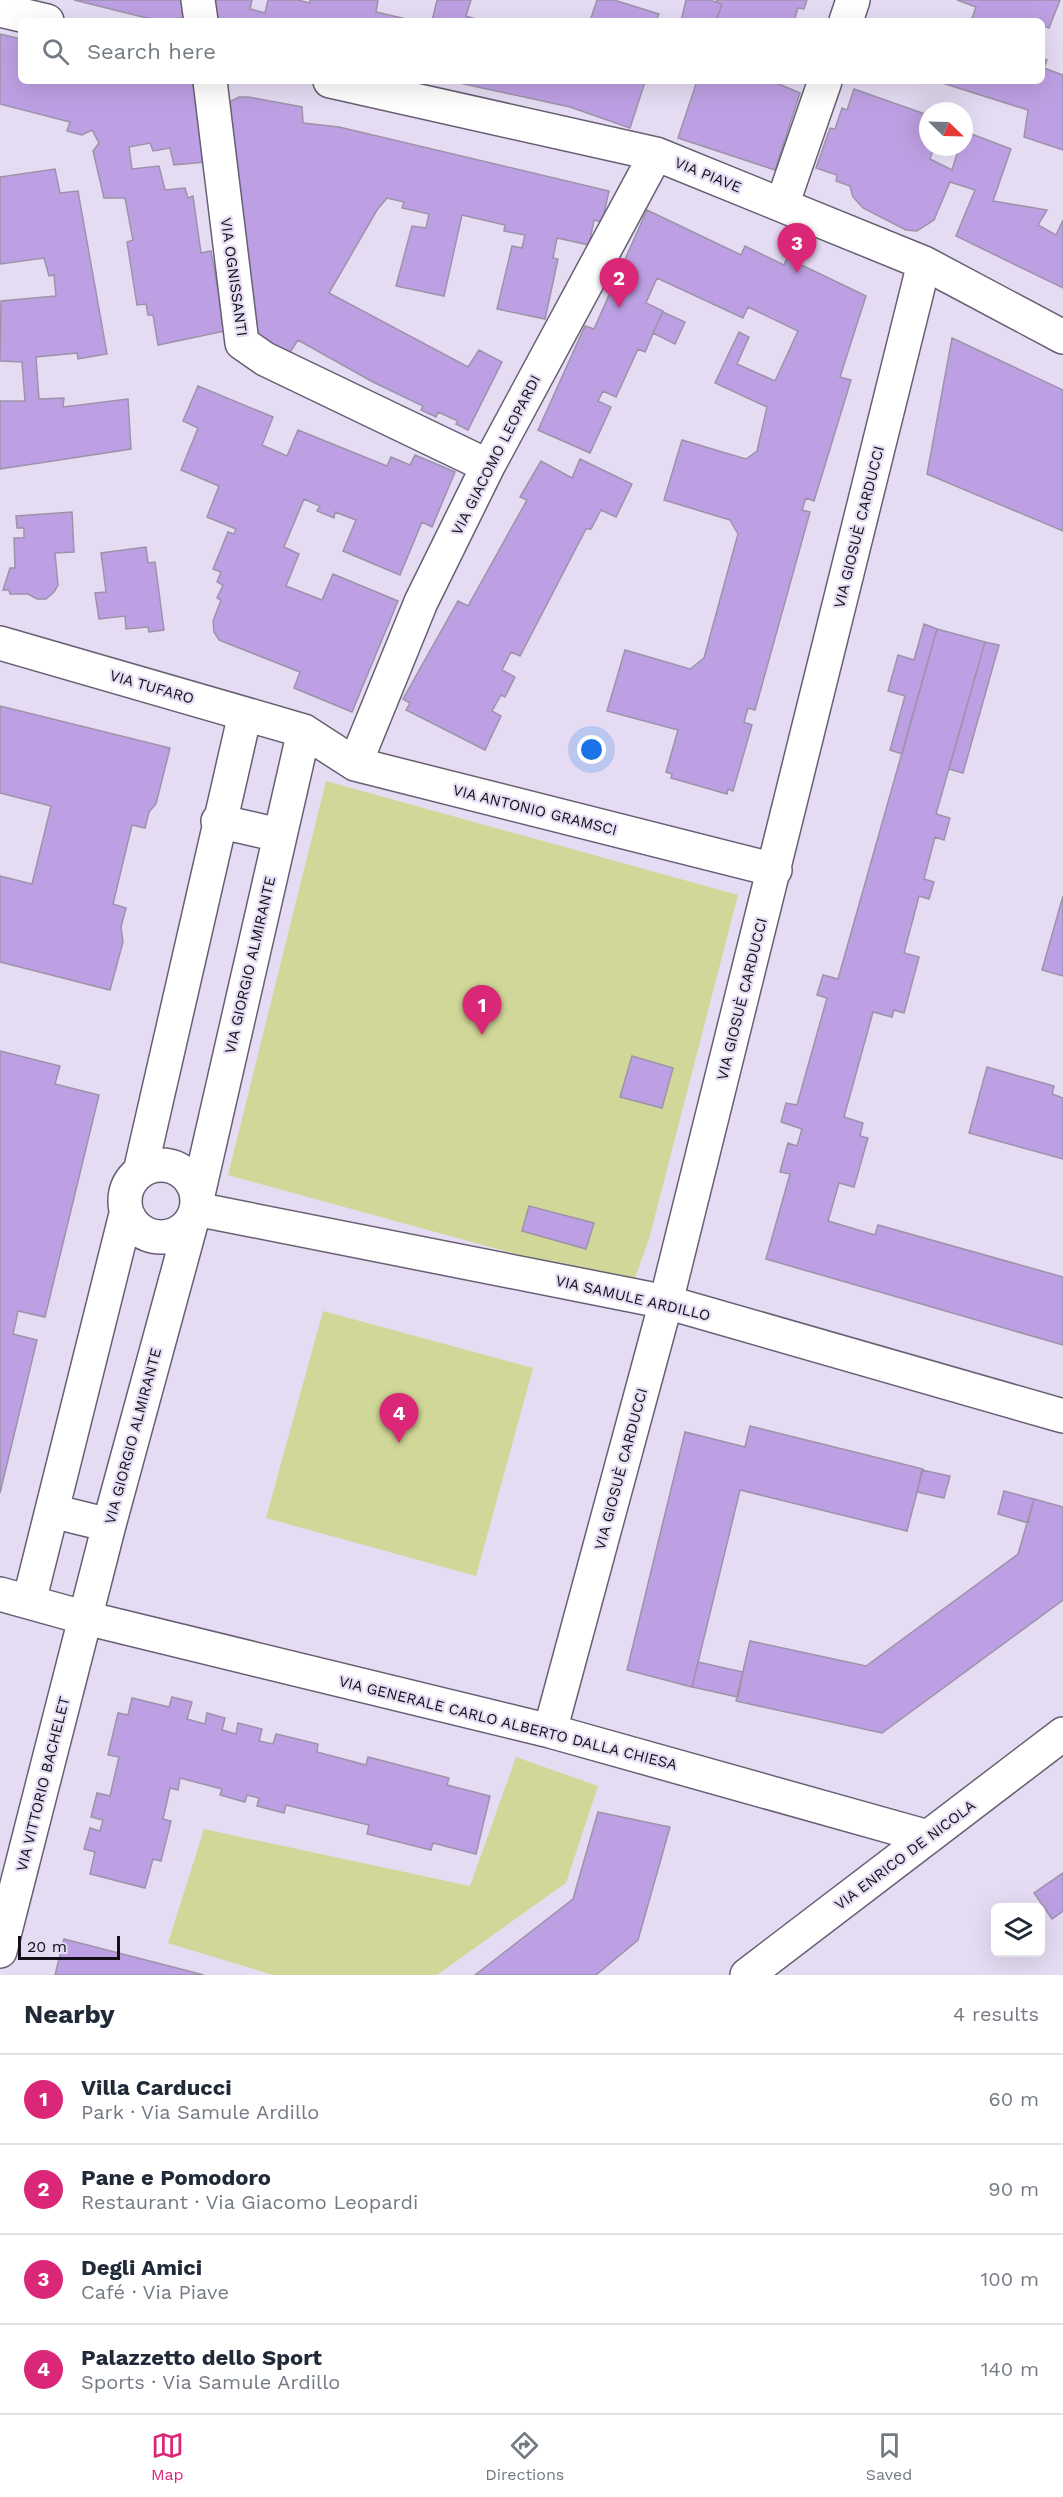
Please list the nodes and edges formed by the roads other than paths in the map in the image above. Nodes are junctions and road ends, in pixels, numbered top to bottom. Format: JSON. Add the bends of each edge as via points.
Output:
{"nodes":[{"id":1,"x":198,"y":0,"type":"edge"},
{"id":2,"x":853,"y":0,"type":"edge"},
{"id":3,"x":0,"y":10,"type":"edge"},
{"id":4,"x":35,"y":18,"type":"edge"},
{"id":5,"x":201,"y":18,"type":"edge"},
{"id":6,"x":847,"y":18,"type":"edge"},
{"id":7,"x":210,"y":84,"type":"edge"},
{"id":8,"x":343,"y":84,"type":"edge"},
{"id":9,"x":824,"y":84,"type":"edge"},
{"id":10,"x":656,"y":154,"type":"junction"},
{"id":11,"x":782,"y":205,"type":"junction"},
{"id":12,"x":924,"y":263,"type":"junction"},
{"id":13,"x":1063,"y":337,"type":"edge"},
{"id":14,"x":488,"y":466,"type":"junction"},
{"id":15,"x":0,"y":643,"type":"edge"},
{"id":16,"x":244,"y":714,"type":"junction"},
{"id":17,"x":304,"y":731,"type":"junction"},
{"id":18,"x":355,"y":764,"type":"junction"},
{"id":19,"x":218,"y":821,"type":"junction"},
{"id":20,"x":279,"y":835,"type":"junction"},
{"id":21,"x":775,"y":870,"type":"junction"},
{"id":22,"x":140,"y":1172,"type":"junction"},
{"id":23,"x":195,"y":1209,"type":"junction"},
{"id":24,"x":126,"y":1214,"type":"junction"},
{"id":25,"x":666,"y":1302,"type":"junction"},
{"id":26,"x":1063,"y":1416,"type":"edge"},
{"id":27,"x":51,"y":1511,"type":"junction"},
{"id":28,"x":109,"y":1525,"type":"junction"},
{"id":29,"x":15,"y":1598,"type":"edge"},
{"id":30,"x":86,"y":1617,"type":"junction"},
{"id":31,"x":550,"y":1731,"type":"junction"},
{"id":32,"x":1063,"y":1734,"type":"edge"},
{"id":33,"x":928,"y":1838,"type":"junction"},
{"id":34,"x":0,"y":1951,"type":"edge"},
{"id":35,"x":747,"y":1975,"type":"edge"}],
"edges":[{"from":1,"to":5,"type":"street"},
{"from":2,"to":6,"type":"street"},
{"from":3,"to":4,"type":"street"},
{"from":7,"to":14,"type":"street","name":"VIA OGNISSANTI","via":[[242,343],[265,359]]},
{"from":8,"to":10,"type":"street","name":"VIA PIAVE"},
{"from":9,"to":11,"type":"street"},
{"from":10,"to":11,"type":"street","name":"VIA PIAVE"},
{"from":10,"to":14,"type":"street","name":"VIA GIACOMO LEOPARDI"},
{"from":11,"to":12,"type":"street","name":"VIA PIAVE"},
{"from":12,"to":13,"type":"street","name":"VIA PIAVE"},
{"from":12,"to":21,"type":"street","name":"VIA GIOSUÈ CARDUCCI"},
{"from":14,"to":18,"type":"street","name":"VIA GIACOMO LEOPARDI","via":[[421,602]]},
{"from":15,"to":16,"type":"street","name":"VIA TUFARO"},
{"from":16,"to":17,"type":"street","name":"VIA TUFARO"},
{"from":16,"to":19,"type":"street"},
{"from":17,"to":18,"type":"street","name":"VIA ANTONIO GRAMSCI"},
{"from":17,"to":20,"type":"street","name":"VIA GIORGIO ALMIRANTE"},
{"from":18,"to":21,"type":"street","name":"VIA ANTONIO GRAMSCI"},
{"from":19,"to":20,"type":"street"},
{"from":19,"to":22,"type":"street"},
{"from":20,"to":23,"type":"street","name":"VIA GIORGIO ALMIRANTE"},
{"from":21,"to":25,"type":"street","name":"VIA GIOSUÈ CARDUCCI"},
{"from":22,"to":23,"type":"street","via":[[151,1166],[176,1168],[193,1185]]},
{"from":22,"to":24,"type":"street","via":[[126,1192]]},
{"from":23,"to":24,"type":"street","via":[[185,1229],[163,1238],[141,1232]]},
{"from":23,"to":25,"type":"street","name":"VIA SAMULE ARDILLO"},
{"from":23,"to":28,"type":"street","name":"VIA GIORGIO ALMIRANTE"},
{"from":24,"to":27,"type":"street"},
{"from":25,"to":26,"type":"street","name":"VIA SAMULE ARDILLO"},
{"from":25,"to":31,"type":"street","name":"VIA GIOSUÈ CARDUCCI"},
{"from":27,"to":28,"type":"street"},
{"from":27,"to":29,"type":"street"},
{"from":28,"to":30,"type":"street","name":"VIA GIORGIO ALMIRANTE"},
{"from":29,"to":30,"type":"street","name":"VIA GENERALE CARLO ALBERTO DALLA CHIESA"},
{"from":30,"to":31,"type":"street","name":"VIA GENERALE CARLO ALBERTO DALLA CHIESA"},
{"from":30,"to":34,"type":"street","name":"VIA VITTORIO BACHELET"},
{"from":31,"to":33,"type":"street","name":"VIA GENERALE CARLO ALBERTO DALLA CHIESA"},
{"from":32,"to":33,"type":"street","name":"VIA ENRICO DE NICOLA"},
{"from":33,"to":35,"type":"street","name":"VIA ENRICO DE NICOLA"}]}
